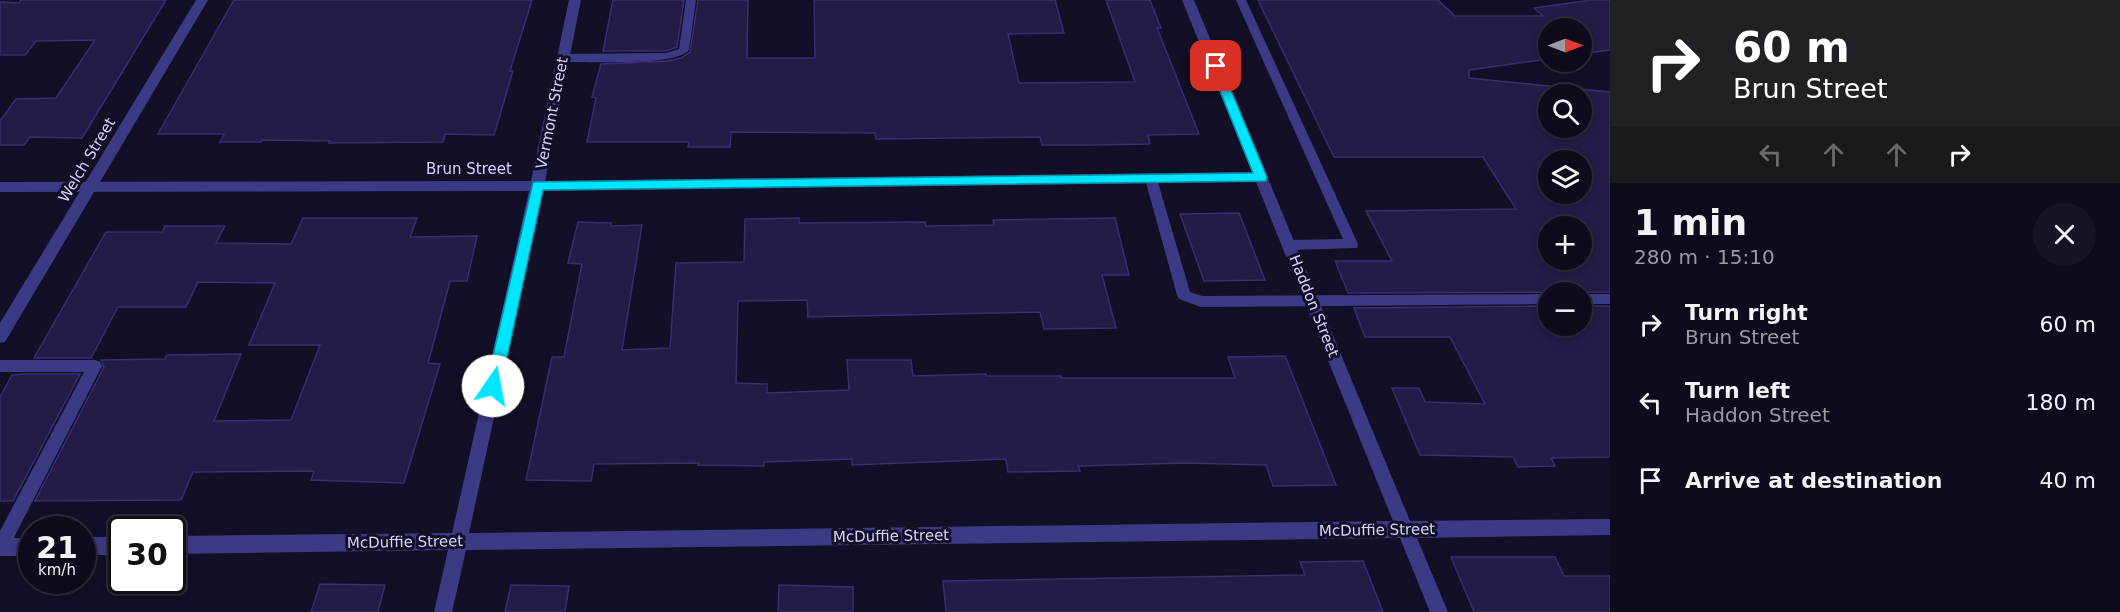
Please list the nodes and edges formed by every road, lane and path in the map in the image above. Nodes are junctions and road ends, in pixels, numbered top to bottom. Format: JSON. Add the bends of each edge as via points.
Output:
{"nodes":[{"id":1,"x":202,"y":0,"type":"edge"},
{"id":2,"x":575,"y":0,"type":"edge"},
{"id":3,"x":691,"y":0,"type":"edge"},
{"id":4,"x":1188,"y":0,"type":"edge"},
{"id":5,"x":1241,"y":0,"type":"edge"},
{"id":6,"x":563,"y":58,"type":"junction"},
{"id":7,"x":1261,"y":177,"type":"junction"},
{"id":8,"x":1151,"y":178,"type":"junction"},
{"id":9,"x":90,"y":186,"type":"junction"},
{"id":10,"x":537,"y":186,"type":"junction"},
{"id":11,"x":0,"y":187,"type":"edge"},
{"id":12,"x":1289,"y":245,"type":"junction"},
{"id":13,"x":1538,"y":299,"type":"edge"},
{"id":14,"x":1592,"y":299,"type":"edge"},
{"id":15,"x":1610,"y":299,"type":"edge"},
{"id":16,"x":1312,"y":300,"type":"junction"},
{"id":17,"x":0,"y":337,"type":"edge"},
{"id":18,"x":0,"y":366,"type":"edge"},
{"id":19,"x":1610,"y":527,"type":"edge"},
{"id":20,"x":1405,"y":529,"type":"junction"},
{"id":21,"x":459,"y":542,"type":"junction"},
{"id":22,"x":186,"y":545,"type":"edge"},
{"id":23,"x":0,"y":547,"type":"edge"},
{"id":24,"x":18,"y":547,"type":"edge"},
{"id":25,"x":443,"y":612,"type":"edge"},
{"id":26,"x":1439,"y":612,"type":"edge"}],
"edges":[{"from":1,"to":9,"type":"street","name":"Welch Street"},
{"from":2,"to":6,"type":"street","name":"Vermont Street"},
{"from":3,"to":6,"type":"lane","via":[[684,50],[680,53],[666,57]]},
{"from":4,"to":7,"type":"street","name":"Haddon Street"},
{"from":5,"to":12,"type":"lane","via":[[1352,244]]},
{"from":6,"to":10,"type":"street","name":"Vermont Street"},
{"from":7,"to":8,"type":"street","name":"Brun Street"},
{"from":7,"to":12,"type":"street","name":"Haddon Street"},
{"from":8,"to":10,"type":"street","name":"Brun Street"},
{"from":8,"to":16,"type":"lane","via":[[1184,295],[1201,302]]},
{"from":9,"to":10,"type":"street","name":"Brun Street"},
{"from":9,"to":11,"type":"street","name":"Brun Street"},
{"from":9,"to":17,"type":"street","name":"Welch Street"},
{"from":10,"to":21,"type":"street","name":"Vermont Street"},
{"from":12,"to":16,"type":"street","name":"Haddon Street"},
{"from":13,"to":16,"type":"lane"},
{"from":14,"to":15,"type":"lane"},
{"from":16,"to":20,"type":"street","name":"Haddon Street"},
{"from":18,"to":23,"type":"lane","via":[[95,366]]},
{"from":19,"to":20,"type":"street","name":"McDuffie Street"},
{"from":20,"to":21,"type":"street","name":"McDuffie Street"},
{"from":20,"to":26,"type":"street","name":"Haddon Street"},
{"from":21,"to":22,"type":"street","name":"McDuffie Street"},
{"from":21,"to":25,"type":"street","name":"Vermont Street"},
{"from":23,"to":24,"type":"street"}]}
